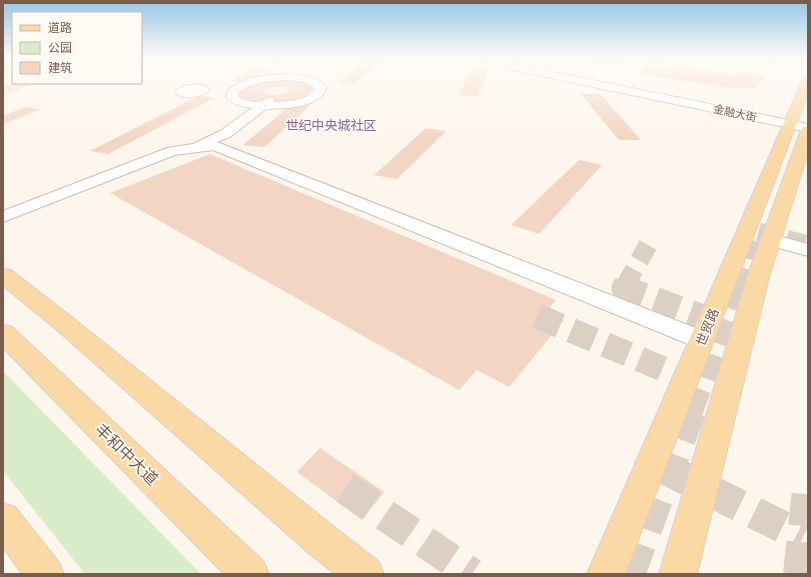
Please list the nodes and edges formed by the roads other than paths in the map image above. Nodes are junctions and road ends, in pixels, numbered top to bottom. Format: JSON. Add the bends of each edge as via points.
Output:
{"nodes":[{"id":1,"x":239,"y":86,"type":"edge"},
{"id":2,"x":320,"y":86,"type":"edge"},
{"id":3,"x":610,"y":86,"type":"edge"},
{"id":4,"x":619,"y":86,"type":"edge"},
{"id":5,"x":807,"y":86,"type":"edge"},
{"id":6,"x":266,"y":103,"type":"junction"},
{"id":7,"x":801,"y":124,"type":"edge"},
{"id":8,"x":192,"y":148,"type":"junction"},
{"id":9,"x":3,"y":217,"type":"edge"},
{"id":10,"x":771,"y":240,"type":"junction"},
{"id":11,"x":808,"y":250,"type":"edge"},
{"id":12,"x":3,"y":275,"type":"edge"},
{"id":13,"x":3,"y":333,"type":"edge"},
{"id":14,"x":702,"y":340,"type":"junction"},
{"id":15,"x":3,"y":519,"type":"edge"},
{"id":16,"x":45,"y":574,"type":"edge"},
{"id":17,"x":250,"y":574,"type":"edge"},
{"id":18,"x":365,"y":574,"type":"edge"},
{"id":19,"x":606,"y":574,"type":"edge"},
{"id":20,"x":678,"y":574,"type":"edge"}],
"edges":[{"from":1,"to":6,"type":"street","via":[[232,92],[232,97],[238,101]]},
{"from":2,"to":6,"type":"street","via":[[320,92],[306,100],[293,104]]},
{"from":3,"to":7,"type":"street","name":"金融大街"},
{"from":4,"to":7,"type":"street","name":"金融大街"},
{"from":5,"to":7,"type":"main road","name":"世贸路"},
{"from":6,"to":8,"type":"street","via":[[225,134]]},
{"from":7,"to":10,"type":"main road","name":"世贸路"},
{"from":7,"to":14,"type":"main road","name":"世贸路"},
{"from":8,"to":9,"type":"street","via":[[172,151]]},
{"from":8,"to":14,"type":"street","via":[[215,146]]},
{"from":10,"to":11,"type":"street"},
{"from":10,"to":20,"type":"main road","name":"世贸路","via":[[758,277]]},
{"from":12,"to":18,"type":"main road"},
{"from":13,"to":17,"type":"main road","name":"丰和中大道"},
{"from":14,"to":19,"type":"main road","name":"世贸路"},
{"from":15,"to":16,"type":"main road"}]}
